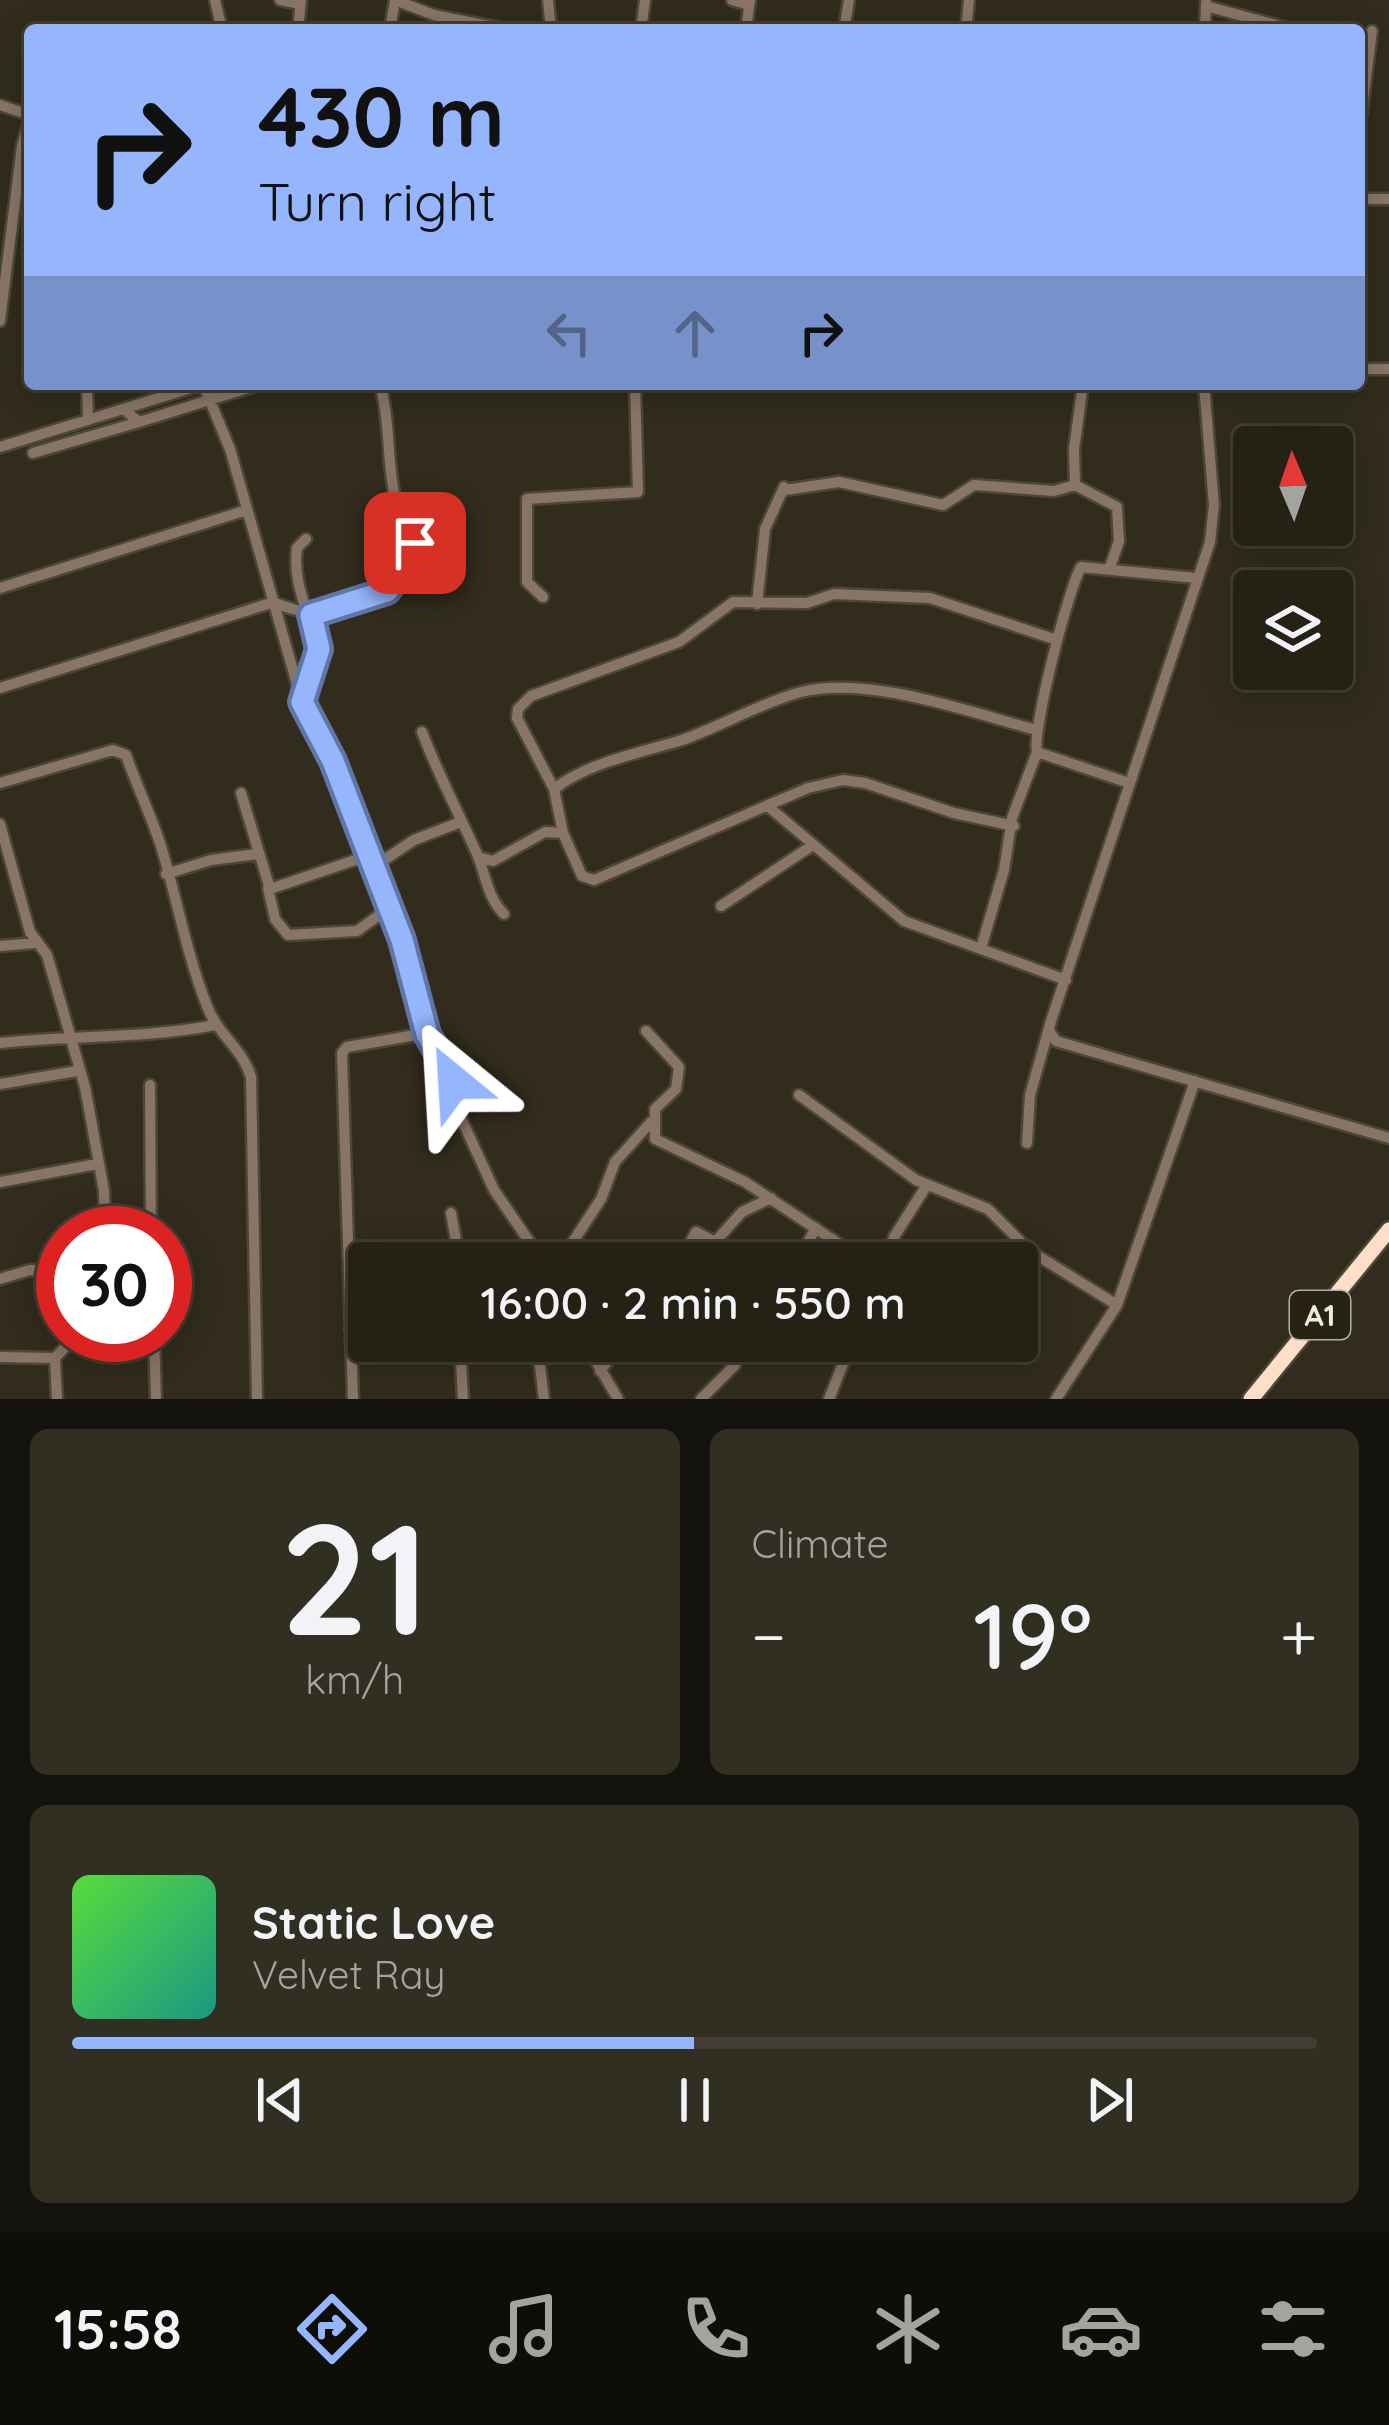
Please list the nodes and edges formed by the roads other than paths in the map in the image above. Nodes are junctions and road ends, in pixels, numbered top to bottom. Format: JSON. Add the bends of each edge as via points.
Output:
{"nodes":[{"id":1,"x":280,"y":0,"type":"edge"},
{"id":2,"x":732,"y":0,"type":"edge"},
{"id":3,"x":301,"y":2,"type":"edge"},
{"id":4,"x":750,"y":3,"type":"edge"},
{"id":5,"x":1206,"y":3,"type":"edge"},
{"id":6,"x":391,"y":24,"type":"edge"},
{"id":7,"x":486,"y":24,"type":"edge"},
{"id":8,"x":1253,"y":24,"type":"edge"},
{"id":9,"x":24,"y":139,"type":"edge"},
{"id":10,"x":0,"y":321,"type":"edge"},
{"id":11,"x":87,"y":390,"type":"edge"},
{"id":12,"x":184,"y":390,"type":"edge"},
{"id":13,"x":203,"y":390,"type":"edge"},
{"id":14,"x":240,"y":390,"type":"edge"},
{"id":15,"x":382,"y":390,"type":"edge"},
{"id":16,"x":635,"y":390,"type":"edge"},
{"id":17,"x":1083,"y":390,"type":"edge"},
{"id":18,"x":1204,"y":390,"type":"edge"},
{"id":19,"x":212,"y":398,"type":"junction"},
{"id":20,"x":126,"y":411,"type":"junction"},
{"id":21,"x":88,"y":421,"type":"junction"},
{"id":22,"x":139,"y":422,"type":"junction"},
{"id":23,"x":0,"y":447,"type":"edge"},
{"id":24,"x":32,"y":453,"type":"dead end"},
{"id":25,"x":1075,"y":485,"type":"junction"},
{"id":26,"x":247,"y":510,"type":"junction"},
{"id":27,"x":306,"y":539,"type":"dead end"},
{"id":28,"x":1111,"y":567,"type":"junction"},
{"id":29,"x":1196,"y":578,"type":"junction"},
{"id":30,"x":0,"y":588,"type":"edge"},
{"id":31,"x":543,"y":597,"type":"dead end"},
{"id":32,"x":274,"y":602,"type":"junction"},
{"id":33,"x":757,"y":604,"type":"junction"},
{"id":34,"x":311,"y":615,"type":"junction"},
{"id":35,"x":1054,"y":639,"type":"junction"},
{"id":36,"x":0,"y":688,"type":"edge"},
{"id":37,"x":302,"y":702,"type":"junction"},
{"id":38,"x":1036,"y":730,"type":"junction"},
{"id":39,"x":422,"y":732,"type":"dead end"},
{"id":40,"x":1037,"y":752,"type":"junction"},
{"id":41,"x":0,"y":783,"type":"edge"},
{"id":42,"x":1130,"y":783,"type":"junction"},
{"id":43,"x":554,"y":789,"type":"junction"},
{"id":44,"x":241,"y":793,"type":"dead end"},
{"id":45,"x":770,"y":808,"type":"junction"},
{"id":46,"x":458,"y":823,"type":"junction"},
{"id":47,"x":0,"y":824,"type":"edge"},
{"id":48,"x":1014,"y":826,"type":"junction"},
{"id":49,"x":563,"y":833,"type":"junction"},
{"id":50,"x":813,"y":845,"type":"junction"},
{"id":51,"x":256,"y":854,"type":"junction"},
{"id":52,"x":478,"y":857,"type":"junction"},
{"id":53,"x":370,"y":862,"type":"junction"},
{"id":54,"x":166,"y":874,"type":"junction"},
{"id":55,"x":268,"y":888,"type":"junction"},
{"id":56,"x":721,"y":906,"type":"dead end"},
{"id":57,"x":389,"y":908,"type":"junction"},
{"id":58,"x":504,"y":914,"type":"dead end"},
{"id":59,"x":35,"y":943,"type":"junction"},
{"id":60,"x":0,"y":946,"type":"edge"},
{"id":61,"x":981,"y":948,"type":"junction"},
{"id":62,"x":1066,"y":980,"type":"junction"},
{"id":63,"x":215,"y":1025,"type":"junction"},
{"id":64,"x":646,"y":1030,"type":"dead end"},
{"id":65,"x":1050,"y":1032,"type":"junction"},
{"id":66,"x":427,"y":1034,"type":"junction"},
{"id":67,"x":67,"y":1037,"type":"junction"},
{"id":68,"x":0,"y":1043,"type":"edge"},
{"id":69,"x":76,"y":1071,"type":"junction"},
{"id":70,"x":1195,"y":1081,"type":"junction"},
{"id":71,"x":0,"y":1084,"type":"edge"},
{"id":72,"x":150,"y":1085,"type":"dead end"},
{"id":73,"x":799,"y":1096,"type":"dead end"},
{"id":74,"x":653,"y":1118,"type":"junction"},
{"id":75,"x":1389,"y":1138,"type":"edge"},
{"id":76,"x":1027,"y":1143,"type":"dead end"},
{"id":77,"x":97,"y":1164,"type":"junction"},
{"id":78,"x":0,"y":1182,"type":"edge"},
{"id":79,"x":927,"y":1185,"type":"junction"},
{"id":80,"x":771,"y":1198,"type":"junction"},
{"id":81,"x":102,"y":1206,"type":"edge"},
{"id":82,"x":151,"y":1206,"type":"edge"},
{"id":83,"x":451,"y":1213,"type":"dead end"},
{"id":84,"x":815,"y":1228,"type":"junction"},
{"id":85,"x":1389,"y":1230,"type":"edge"},
{"id":86,"x":456,"y":1242,"type":"edge"},
{"id":87,"x":530,"y":1242,"type":"edge"},
{"id":88,"x":573,"y":1242,"type":"edge"},
{"id":89,"x":691,"y":1242,"type":"edge"},
{"id":90,"x":716,"y":1242,"type":"edge"},
{"id":91,"x":716,"y":1242,"type":"edge"},
{"id":92,"x":807,"y":1242,"type":"edge"},
{"id":93,"x":836,"y":1242,"type":"edge"},
{"id":94,"x":892,"y":1242,"type":"edge"},
{"id":95,"x":348,"y":1260,"type":"edge"},
{"id":96,"x":36,"y":1270,"type":"edge"},
{"id":97,"x":0,"y":1279,"type":"edge"},
{"id":98,"x":1117,"y":1304,"type":"junction"},
{"id":99,"x":0,"y":1357,"type":"edge"},
{"id":100,"x":36,"y":1358,"type":"edge"},
{"id":101,"x":55,"y":1362,"type":"edge"},
{"id":102,"x":154,"y":1362,"type":"edge"},
{"id":103,"x":351,"y":1362,"type":"edge"},
{"id":104,"x":461,"y":1362,"type":"edge"},
{"id":105,"x":540,"y":1362,"type":"edge"},
{"id":106,"x":595,"y":1362,"type":"edge"},
{"id":107,"x":607,"y":1362,"type":"edge"},
{"id":108,"x":736,"y":1362,"type":"edge"},
{"id":109,"x":844,"y":1362,"type":"edge"},
{"id":110,"x":600,"y":1371,"type":"junction"},
{"id":111,"x":57,"y":1399,"type":"edge"},
{"id":112,"x":155,"y":1399,"type":"edge"},
{"id":113,"x":257,"y":1399,"type":"edge"},
{"id":114,"x":353,"y":1399,"type":"edge"},
{"id":115,"x":464,"y":1399,"type":"edge"},
{"id":116,"x":544,"y":1399,"type":"edge"},
{"id":117,"x":618,"y":1399,"type":"edge"},
{"id":118,"x":701,"y":1399,"type":"edge"},
{"id":119,"x":829,"y":1399,"type":"edge"},
{"id":120,"x":1056,"y":1399,"type":"edge"},
{"id":121,"x":1251,"y":1399,"type":"edge"}],
"edges":[{"from":1,"to":3,"type":"street"},
{"from":2,"to":4,"type":"street"},
{"from":5,"to":8,"type":"street"},
{"from":6,"to":7,"type":"street","via":[[395,0]]},
{"from":9,"to":10,"type":"street"},
{"from":11,"to":21,"type":"street"},
{"from":12,"to":20,"type":"street"},
{"from":13,"to":19,"type":"street"},
{"from":14,"to":19,"type":"street"},
{"from":15,"to":34,"type":"street","via":[[392,503],[418,550],[387,591]]},
{"from":16,"to":31,"type":"street","via":[[638,492],[527,500],[526,582]]},
{"from":17,"to":25,"type":"street"},
{"from":18,"to":29,"type":"street","via":[[1214,505]]},
{"from":19,"to":22,"type":"street"},
{"from":19,"to":26,"type":"street"},
{"from":20,"to":21,"type":"street"},
{"from":20,"to":22,"type":"street"},
{"from":21,"to":23,"type":"street"},
{"from":22,"to":24,"type":"street"},
{"from":25,"to":28,"type":"street","via":[[1117,507]]},
{"from":25,"to":33,"type":"street","via":[[1054,491],[974,484],[943,505],[839,482],[784,487],[765,529]]},
{"from":26,"to":30,"type":"street"},
{"from":26,"to":32,"type":"street"},
{"from":27,"to":34,"type":"street","via":[[297,548],[296,580]]},
{"from":28,"to":29,"type":"street"},
{"from":28,"to":35,"type":"street","via":[[1082,567]]},
{"from":29,"to":42,"type":"street"},
{"from":32,"to":34,"type":"street"},
{"from":32,"to":36,"type":"street"},
{"from":32,"to":37,"type":"street"},
{"from":33,"to":35,"type":"street","via":[[834,594],[930,598]]},
{"from":33,"to":43,"type":"street","via":[[733,602],[687,638],[525,700],[517,718]]},
{"from":34,"to":37,"type":"street","via":[[319,649]]},
{"from":35,"to":38,"type":"street"},
{"from":37,"to":53,"type":"street"},
{"from":38,"to":40,"type":"street"},
{"from":38,"to":43,"type":"street","via":[[924,700],[807,690],[579,771]]},
{"from":39,"to":46,"type":"street"},
{"from":40,"to":42,"type":"street"},
{"from":40,"to":48,"type":"street"},
{"from":41,"to":54,"type":"street","via":[[121,751]]},
{"from":42,"to":62,"type":"street"},
{"from":43,"to":49,"type":"street"},
{"from":44,"to":51,"type":"street"},
{"from":45,"to":48,"type":"street","via":[[843,780]]},
{"from":45,"to":49,"type":"street","via":[[594,880],[582,876]]},
{"from":45,"to":50,"type":"street"},
{"from":46,"to":52,"type":"street"},
{"from":46,"to":53,"type":"street"},
{"from":47,"to":59,"type":"street"},
{"from":48,"to":61,"type":"street"},
{"from":49,"to":52,"type":"street","via":[[545,832],[493,860]]},
{"from":50,"to":56,"type":"street"},
{"from":50,"to":61,"type":"street","via":[[904,921]]},
{"from":51,"to":54,"type":"street"},
{"from":51,"to":55,"type":"street"},
{"from":52,"to":58,"type":"street"},
{"from":53,"to":55,"type":"street"},
{"from":53,"to":57,"type":"street"},
{"from":54,"to":63,"type":"street"},
{"from":55,"to":57,"type":"street","via":[[288,934],[357,931]]},
{"from":57,"to":66,"type":"street"},
{"from":59,"to":60,"type":"street"},
{"from":59,"to":67,"type":"street","via":[[47,955]]},
{"from":61,"to":62,"type":"street"},
{"from":62,"to":65,"type":"street"},
{"from":63,"to":67,"type":"street","via":[[170,1035]]},
{"from":63,"to":113,"type":"street","via":[[251,1077]]},
{"from":64,"to":74,"type":"street","via":[[679,1071],[676,1090]]},
{"from":65,"to":70,"type":"street","via":[[1056,1041]]},
{"from":65,"to":76,"type":"street","via":[[1030,1095]]},
{"from":66,"to":87,"type":"street","via":[[449,1066],[455,1105],[494,1190]]},
{"from":66,"to":95,"type":"street","via":[[342,1053]]},
{"from":67,"to":68,"type":"street"},
{"from":67,"to":69,"type":"street"},
{"from":69,"to":71,"type":"street"},
{"from":69,"to":77,"type":"street"},
{"from":70,"to":75,"type":"street"},
{"from":70,"to":98,"type":"street"},
{"from":72,"to":82,"type":"street"},
{"from":73,"to":79,"type":"street"},
{"from":74,"to":80,"type":"street","via":[[655,1138]]},
{"from":74,"to":88,"type":"street","via":[[616,1162]]},
{"from":77,"to":78,"type":"street"},
{"from":77,"to":81,"type":"street"},
{"from":79,"to":94,"type":"street"},
{"from":79,"to":98,"type":"street","via":[[988,1209],[1030,1251]]},
{"from":80,"to":84,"type":"street"},
{"from":80,"to":91,"type":"street","via":[[742,1212]]},
{"from":83,"to":86,"type":"street"},
{"from":84,"to":92,"type":"street"},
{"from":84,"to":93,"type":"street"},
{"from":85,"to":121,"type":"highway","number":"A1"},
{"from":89,"to":90,"type":"street","via":[[696,1232]]},
{"from":96,"to":97,"type":"street"},
{"from":98,"to":120,"type":"street"},
{"from":99,"to":100,"type":"street"},
{"from":101,"to":111,"type":"street"},
{"from":102,"to":112,"type":"street"},
{"from":103,"to":114,"type":"street"},
{"from":104,"to":115,"type":"street"},
{"from":105,"to":116,"type":"street"},
{"from":106,"to":110,"type":"street"},
{"from":107,"to":110,"type":"street"},
{"from":108,"to":118,"type":"street"},
{"from":109,"to":119,"type":"street"},
{"from":110,"to":117,"type":"street"}]}
